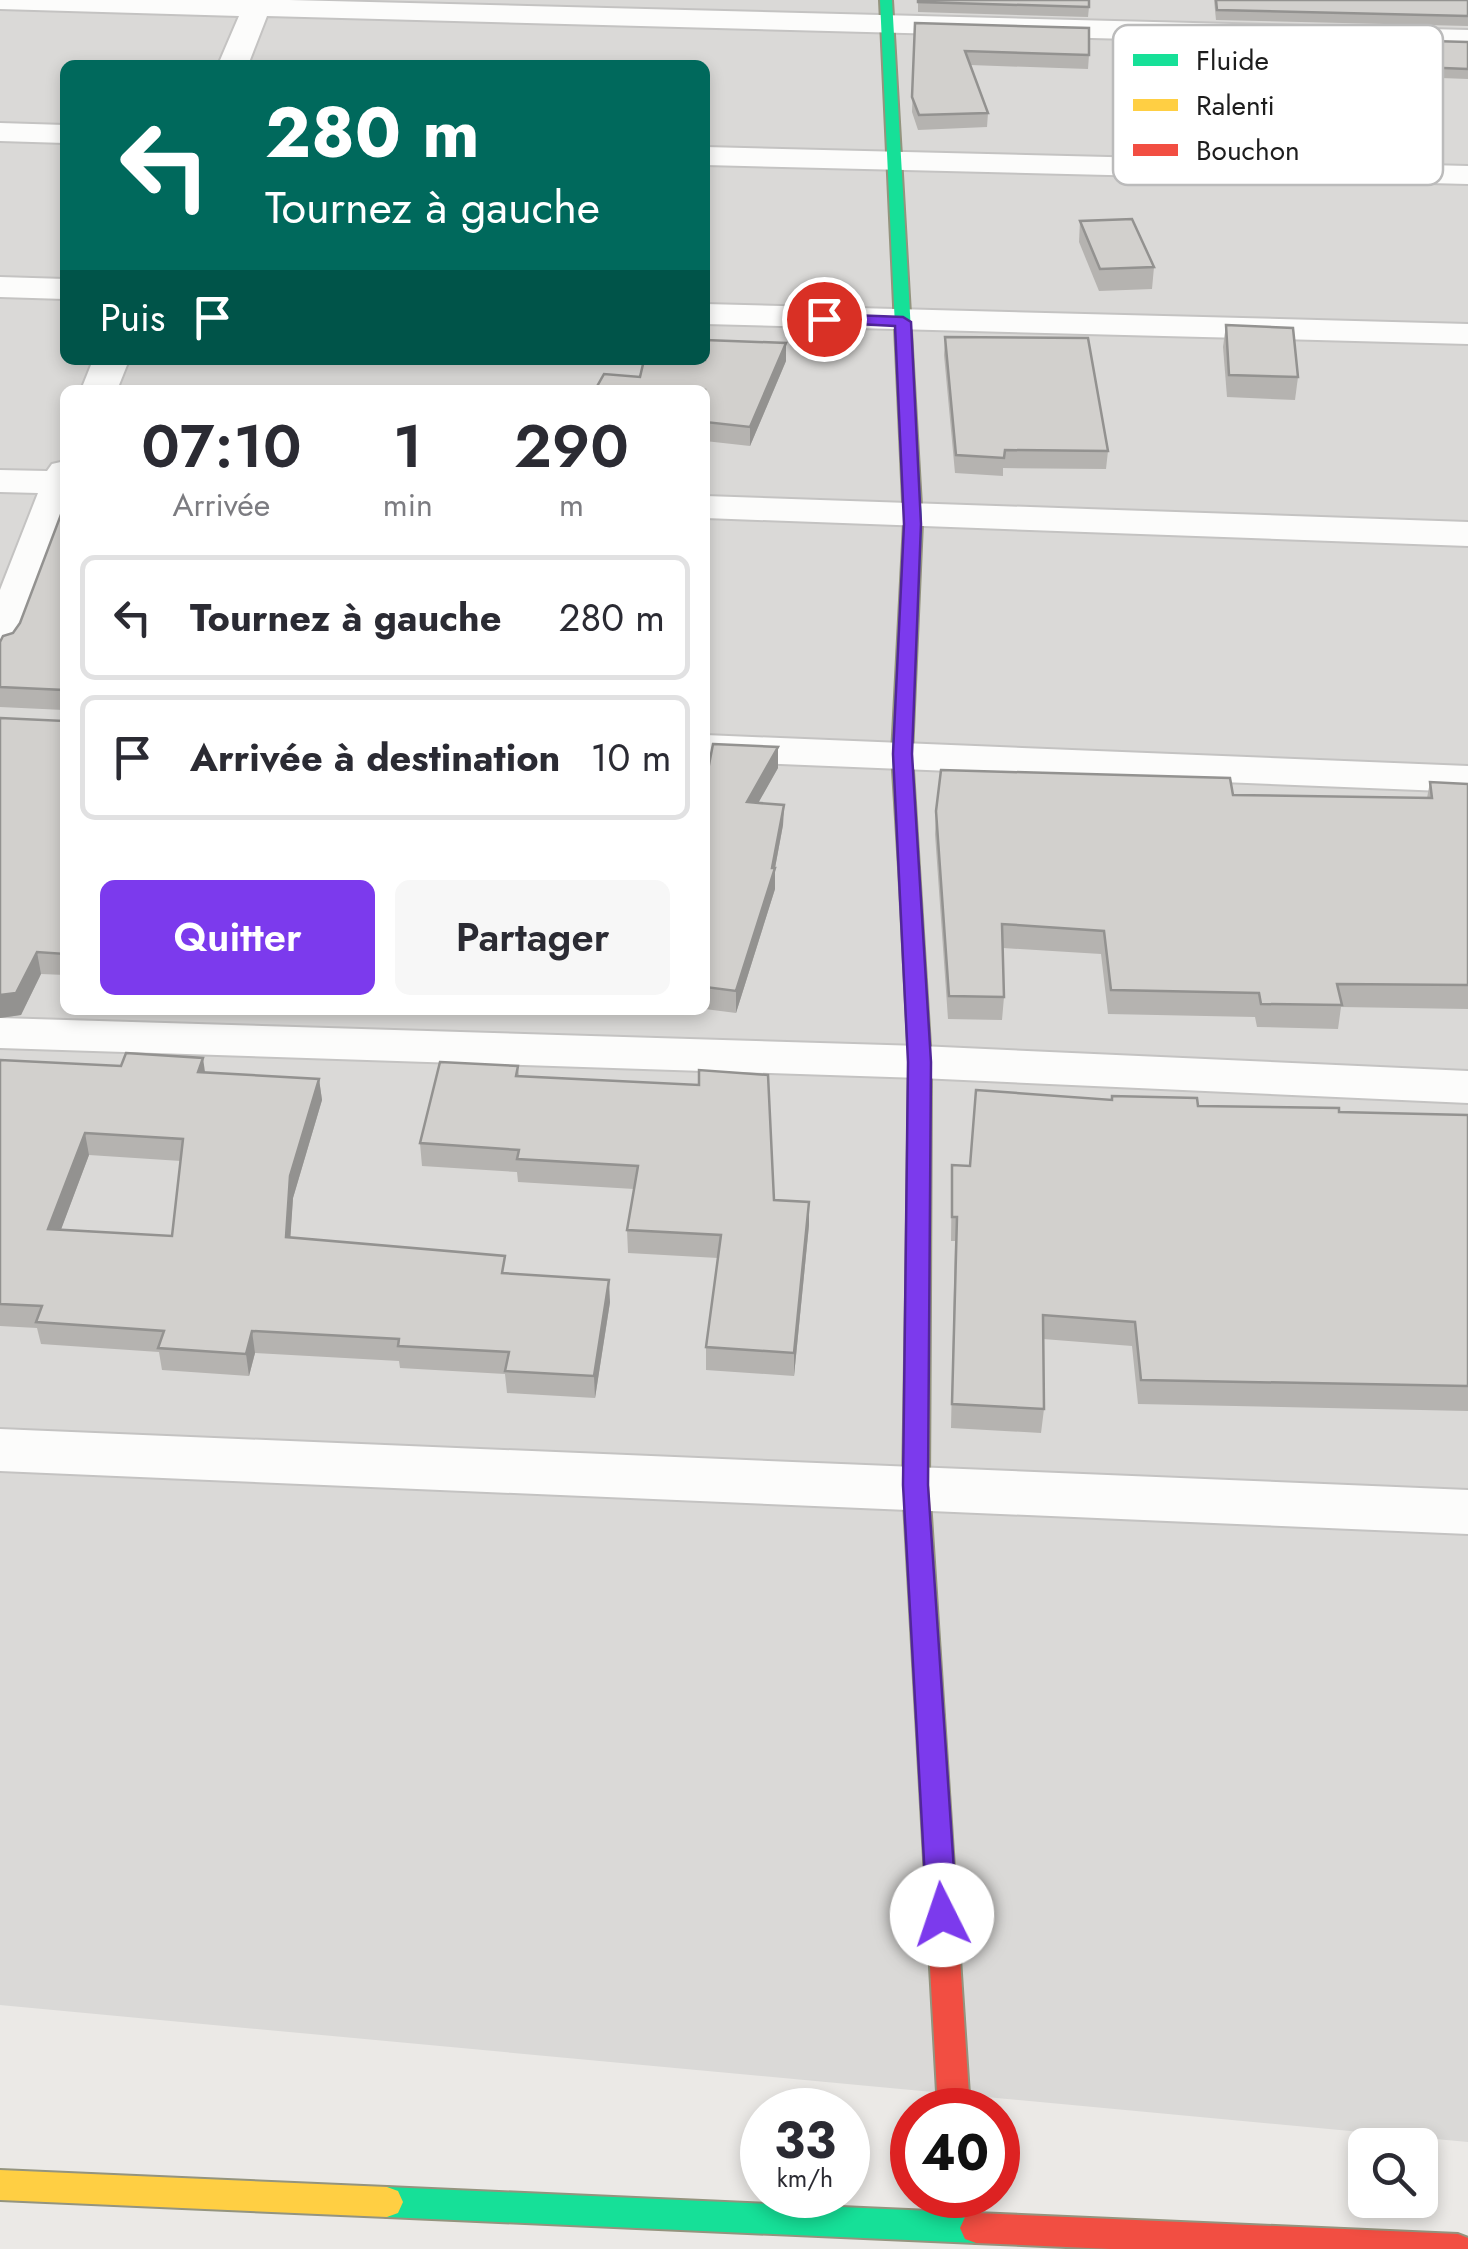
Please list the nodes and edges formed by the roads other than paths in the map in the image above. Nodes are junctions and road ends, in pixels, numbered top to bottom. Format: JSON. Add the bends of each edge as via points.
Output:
{"nodes":[{"id":1,"x":0,"y":0,"type":"edge"},
{"id":2,"x":258,"y":3,"type":"edge"},
{"id":3,"x":887,"y":13,"type":"edge"},
{"id":4,"x":1166,"y":25,"type":"edge"},
{"id":5,"x":1443,"y":37,"type":"edge"},
{"id":6,"x":1468,"y":38,"type":"edge"},
{"id":7,"x":235,"y":60,"type":"edge"},
{"id":8,"x":0,"y":132,"type":"edge"},
{"id":9,"x":60,"y":134,"type":"edge"},
{"id":10,"x":710,"y":156,"type":"edge"},
{"id":11,"x":895,"y":163,"type":"junction"},
{"id":12,"x":1113,"y":168,"type":"edge"},
{"id":13,"x":1443,"y":174,"type":"edge"},
{"id":14,"x":1468,"y":175,"type":"edge"},
{"id":15,"x":0,"y":287,"type":"edge"},
{"id":16,"x":60,"y":289,"type":"edge"},
{"id":17,"x":710,"y":314,"type":"edge"},
{"id":18,"x":903,"y":322,"type":"junction"},
{"id":19,"x":1468,"y":334,"type":"edge"},
{"id":20,"x":60,"y":479,"type":"edge"},
{"id":21,"x":0,"y":481,"type":"edge"},
{"id":22,"x":60,"y":489,"type":"edge"},
{"id":23,"x":710,"y":507,"type":"edge"},
{"id":24,"x":912,"y":515,"type":"junction"},
{"id":25,"x":1468,"y":534,"type":"edge"},
{"id":26,"x":0,"y":642,"type":"edge"},
{"id":27,"x":710,"y":748,"type":"edge"},
{"id":28,"x":902,"y":754,"type":"junction"},
{"id":29,"x":1468,"y":779,"type":"edge"},
{"id":30,"x":0,"y":1033,"type":"edge"},
{"id":31,"x":920,"y":1062,"type":"junction"},
{"id":32,"x":1468,"y":1087,"type":"edge"},
{"id":33,"x":0,"y":1450,"type":"edge"},
{"id":34,"x":916,"y":1485,"type":"junction"},
{"id":35,"x":1468,"y":1512,"type":"edge"},
{"id":36,"x":953,"y":2088,"type":"edge"},
{"id":37,"x":0,"y":2185,"type":"edge"},
{"id":38,"x":890,"y":2209,"type":"edge"},
{"id":39,"x":1020,"y":2216,"type":"edge"},
{"id":40,"x":1458,"y":2249,"type":"edge"}],
"edges":[{"from":1,"to":2,"type":"street"},
{"from":2,"to":3,"type":"street"},
{"from":2,"to":7,"type":"street"},
{"from":3,"to":4,"type":"street"},
{"from":3,"to":11,"type":"street"},
{"from":5,"to":6,"type":"street"},
{"from":8,"to":9,"type":"street"},
{"from":10,"to":11,"type":"street"},
{"from":11,"to":12,"type":"street"},
{"from":11,"to":18,"type":"street"},
{"from":13,"to":14,"type":"street"},
{"from":15,"to":16,"type":"street"},
{"from":17,"to":18,"type":"street"},
{"from":18,"to":19,"type":"street"},
{"from":18,"to":24,"type":"street"},
{"from":20,"to":21,"type":"street"},
{"from":22,"to":26,"type":"street"},
{"from":23,"to":24,"type":"street"},
{"from":24,"to":25,"type":"street"},
{"from":24,"to":28,"type":"street"},
{"from":27,"to":28,"type":"street"},
{"from":28,"to":29,"type":"street"},
{"from":28,"to":31,"type":"street"},
{"from":30,"to":31,"type":"street"},
{"from":31,"to":32,"type":"street"},
{"from":31,"to":34,"type":"street"},
{"from":33,"to":34,"type":"street"},
{"from":34,"to":35,"type":"street"},
{"from":34,"to":36,"type":"street"},
{"from":37,"to":38,"type":"street"},
{"from":39,"to":40,"type":"street"}]}
